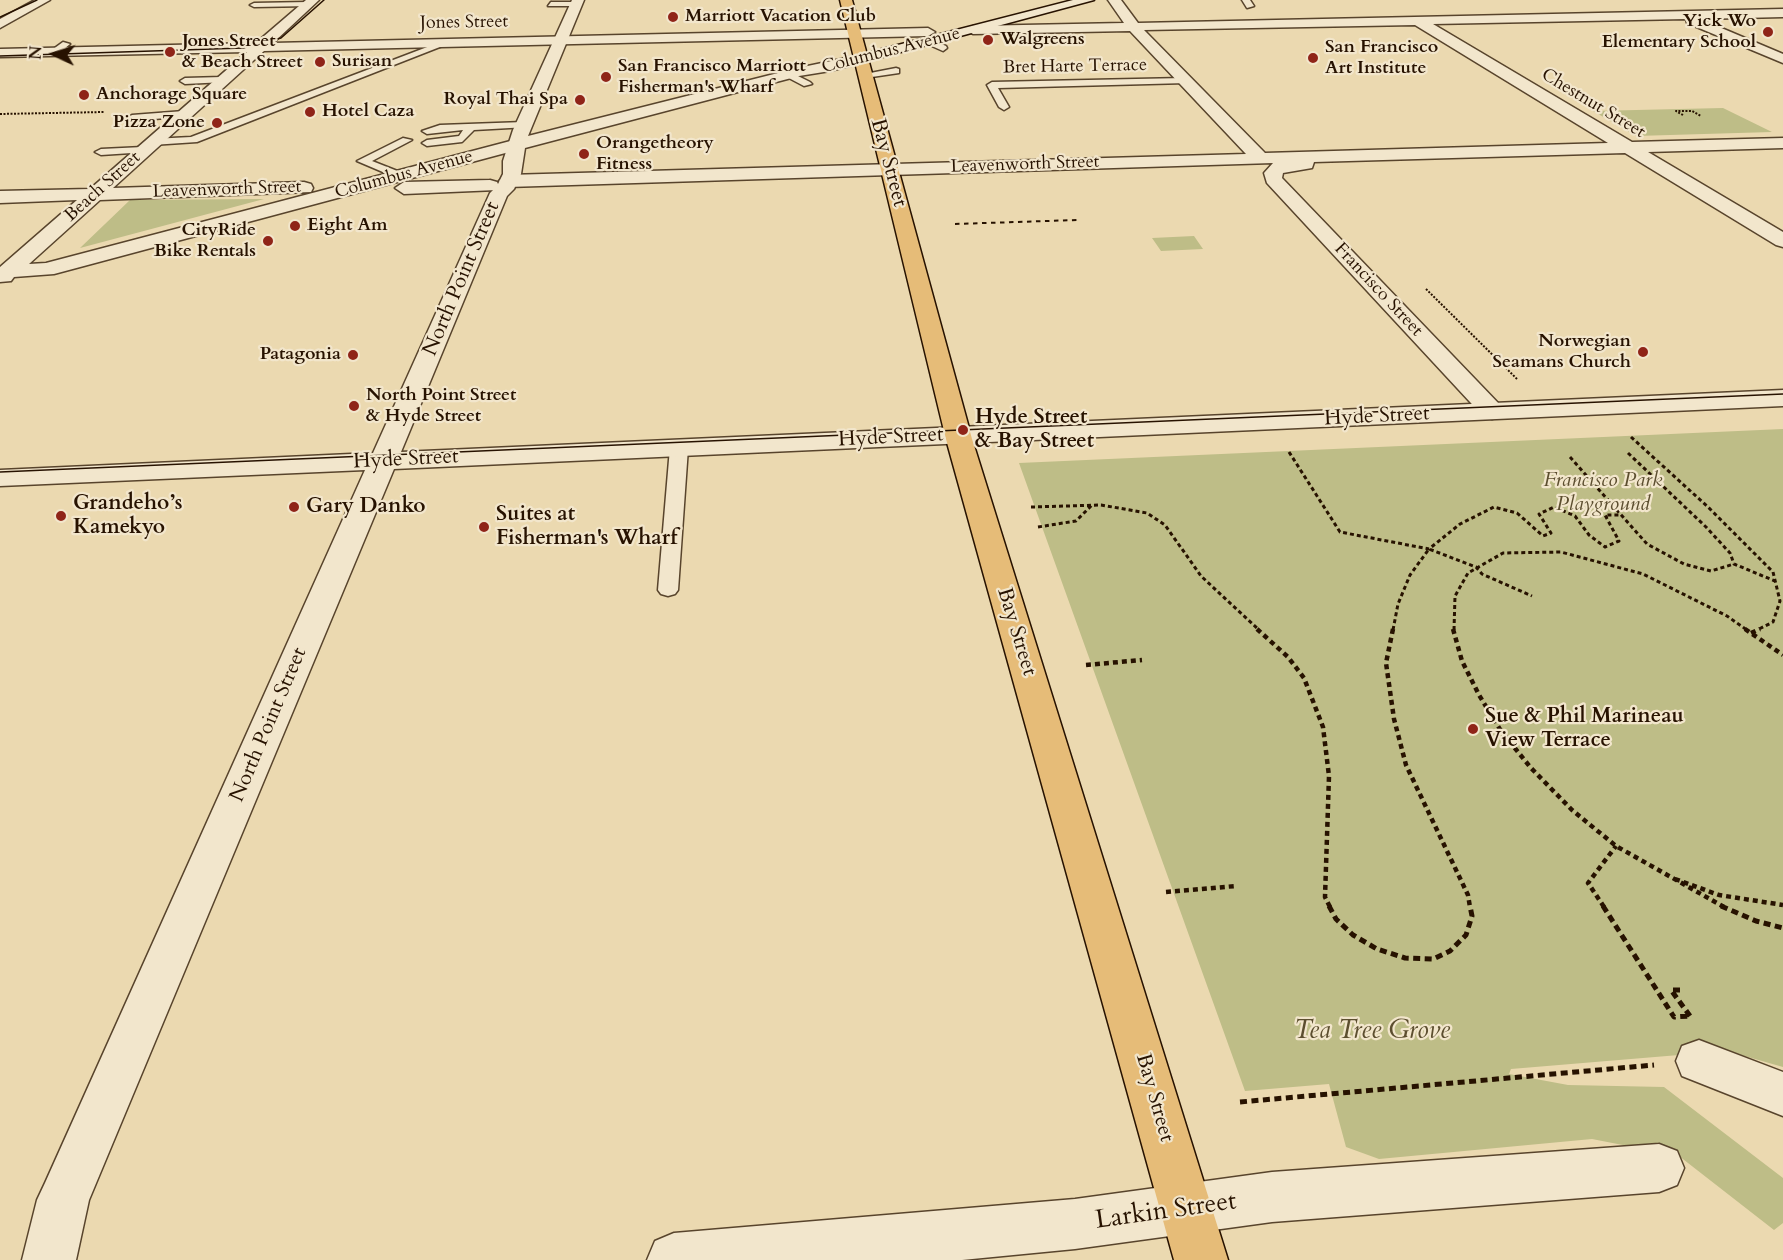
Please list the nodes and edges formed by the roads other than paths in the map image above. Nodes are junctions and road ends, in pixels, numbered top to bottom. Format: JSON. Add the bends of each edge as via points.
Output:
{"nodes":[{"id":1,"x":44,"y":0,"type":"edge"},
{"id":2,"x":846,"y":0,"type":"edge"},
{"id":3,"x":1053,"y":0,"type":"edge"},
{"id":4,"x":1088,"y":0,"type":"edge"},
{"id":5,"x":1114,"y":0,"type":"edge"},
{"id":6,"x":1646,"y":0,"type":"edge"},
{"id":7,"x":311,"y":2,"type":"edge"},
{"id":8,"x":578,"y":2,"type":"edge"},
{"id":9,"x":551,"y":4,"type":"dead end"},
{"id":10,"x":1391,"y":5,"type":"dead end"},
{"id":11,"x":254,"y":6,"type":"dead end"},
{"id":12,"x":1783,"y":13,"type":"edge"},
{"id":13,"x":1681,"y":15,"type":"junction"},
{"id":14,"x":1418,"y":21,"type":"junction"},
{"id":15,"x":0,"y":24,"type":"edge"},
{"id":16,"x":1136,"y":27,"type":"junction"},
{"id":17,"x":973,"y":30,"type":"junction"},
{"id":18,"x":854,"y":34,"type":"junction"},
{"id":19,"x":928,"y":37,"type":"junction"},
{"id":20,"x":561,"y":40,"type":"junction"},
{"id":21,"x":446,"y":43,"type":"junction"},
{"id":22,"x":259,"y":47,"type":"junction"},
{"id":23,"x":942,"y":48,"type":"dead end"},
{"id":24,"x":0,"y":53,"type":"edge"},
{"id":25,"x":859,"y":55,"type":"junction"},
{"id":26,"x":1783,"y":59,"type":"edge"},
{"id":27,"x":896,"y":71,"type":"dead end"},
{"id":28,"x":865,"y":75,"type":"junction"},
{"id":29,"x":222,"y":80,"type":"junction"},
{"id":30,"x":185,"y":81,"type":"dead end"},
{"id":31,"x":1184,"y":81,"type":"junction"},
{"id":32,"x":1004,"y":107,"type":"dead end"},
{"id":33,"x":183,"y":114,"type":"junction"},
{"id":34,"x":132,"y":118,"type":"dead end"},
{"id":35,"x":524,"y":125,"type":"junction"},
{"id":36,"x":472,"y":126,"type":"junction"},
{"id":37,"x":407,"y":141,"type":"dead end"},
{"id":38,"x":1783,"y":143,"type":"edge"},
{"id":39,"x":148,"y":146,"type":"junction"},
{"id":40,"x":1627,"y":147,"type":"junction"},
{"id":41,"x":101,"y":152,"type":"dead end"},
{"id":42,"x":515,"y":153,"type":"junction"},
{"id":43,"x":1269,"y":163,"type":"junction"},
{"id":44,"x":890,"y":170,"type":"junction"},
{"id":45,"x":401,"y":176,"type":"junction"},
{"id":46,"x":358,"y":187,"type":"junction"},
{"id":47,"x":499,"y":187,"type":"junction"},
{"id":48,"x":95,"y":194,"type":"junction"},
{"id":49,"x":0,"y":196,"type":"edge"},
{"id":50,"x":1783,"y":241,"type":"edge"},
{"id":51,"x":4,"y":274,"type":"edge"},
{"id":52,"x":1783,"y":398,"type":"edge"},
{"id":53,"x":1492,"y":411,"type":"junction"},
{"id":54,"x":958,"y":435,"type":"junction"},
{"id":55,"x":679,"y":448,"type":"junction"},
{"id":56,"x":383,"y":461,"type":"junction"},
{"id":57,"x":0,"y":478,"type":"edge"},
{"id":58,"x":668,"y":590,"type":"dead end"},
{"id":59,"x":1699,"y":1061,"type":"road end"},
{"id":60,"x":1783,"y":1094,"type":"edge"},
{"id":61,"x":1659,"y":1168,"type":"dead end"},
{"id":62,"x":1185,"y":1210,"type":"junction"},
{"id":63,"x":753,"y":1256,"type":"edge"},
{"id":64,"x":49,"y":1260,"type":"edge"},
{"id":65,"x":674,"y":1260,"type":"edge"},
{"id":66,"x":1201,"y":1260,"type":"edge"}],
"edges":[{"from":1,"to":15,"type":"street"},
{"from":2,"to":18,"type":"main road","name":"Bay Street"},
{"from":3,"to":19,"type":"street","name":"Columbus Avenue"},
{"from":4,"to":17,"type":"street","name":"Columbus Avenue"},
{"from":5,"to":16,"type":"street","name":"Francisco Street"},
{"from":6,"to":13,"type":"street"},
{"from":7,"to":11,"type":"lane"},
{"from":7,"to":22,"type":"street","name":"Beach Street"},
{"from":8,"to":9,"type":"lane"},
{"from":8,"to":20,"type":"street","name":"North Point Street"},
{"from":10,"to":14,"type":"street","name":"Chestnut Street"},
{"from":12,"to":13,"type":"street"},
{"from":13,"to":14,"type":"street"},
{"from":13,"to":26,"type":"street"},
{"from":14,"to":16,"type":"street"},
{"from":14,"to":40,"type":"street","name":"Chestnut Street"},
{"from":16,"to":17,"type":"street"},
{"from":16,"to":31,"type":"street","name":"Francisco Street"},
{"from":17,"to":19,"type":"street","name":"Columbus Avenue"},
{"from":18,"to":19,"type":"street","name":"Jones Street"},
{"from":18,"to":20,"type":"street","name":"Jones Street"},
{"from":18,"to":25,"type":"main road","name":"Bay Street"},
{"from":19,"to":23,"type":"lane"},
{"from":19,"to":25,"type":"street","name":"Columbus Avenue"},
{"from":20,"to":21,"type":"street","name":"Jones Street"},
{"from":20,"to":35,"type":"street","name":"North Point Street"},
{"from":21,"to":22,"type":"street","name":"Jones Street"},
{"from":21,"to":39,"type":"lane","via":[[193,140]]},
{"from":22,"to":24,"type":"street","name":"Jones Street","via":[[61,48]]},
{"from":22,"to":29,"type":"street","name":"Beach Street"},
{"from":25,"to":28,"type":"main road","name":"Bay Street"},
{"from":25,"to":42,"type":"street","name":"Columbus Avenue","via":[[798,76]]},
{"from":27,"to":28,"type":"lane"},
{"from":28,"to":44,"type":"main road","name":"Bay Street"},
{"from":29,"to":30,"type":"lane"},
{"from":29,"to":33,"type":"street","name":"Beach Street"},
{"from":31,"to":32,"type":"lane","name":"Bret Harte Terrace","via":[[992,85]]},
{"from":31,"to":43,"type":"street","name":"Francisco Street"},
{"from":33,"to":34,"type":"lane"},
{"from":33,"to":39,"type":"street","name":"Beach Street"},
{"from":35,"to":36,"type":"lane"},
{"from":35,"to":42,"type":"street","name":"North Point Street"},
{"from":36,"to":36,"type":"lane","via":[[462,139],[427,137],[448,127]]},
{"from":37,"to":45,"type":"lane","via":[[363,161]]},
{"from":38,"to":40,"type":"street","name":"Leavenworth Street"},
{"from":39,"to":41,"type":"lane"},
{"from":39,"to":48,"type":"street","name":"Beach Street"},
{"from":40,"to":43,"type":"street","name":"Leavenworth Street","via":[[1542,150],[1502,157]]},
{"from":40,"to":50,"type":"street","name":"Chestnut Street"},
{"from":42,"to":45,"type":"street","name":"Columbus Avenue"},
{"from":42,"to":47,"type":"street","name":"North Point Street","via":[[495,175]]},
{"from":43,"to":44,"type":"street","name":"Leavenworth Street"},
{"from":43,"to":53,"type":"street","name":"Francisco Street","via":[[1273,179]]},
{"from":44,"to":47,"type":"street","name":"Leavenworth Street"},
{"from":44,"to":54,"type":"main road","name":"Bay Street"},
{"from":45,"to":46,"type":"street","name":"Columbus Avenue"},
{"from":46,"to":47,"type":"street","name":"Leavenworth Street"},
{"from":46,"to":48,"type":"street","name":"Leavenworth Street"},
{"from":46,"to":51,"type":"street","name":"Columbus Avenue","via":[[46,269]]},
{"from":47,"to":56,"type":"street","name":"North Point Street"},
{"from":48,"to":49,"type":"street","name":"Leavenworth Street"},
{"from":48,"to":51,"type":"street","name":"Beach Street"},
{"from":52,"to":53,"type":"street","name":"Hyde Street"},
{"from":53,"to":54,"type":"street","name":"Hyde Street"},
{"from":54,"to":55,"type":"street","name":"Hyde Street"},
{"from":54,"to":62,"type":"main road","name":"Bay Street"},
{"from":55,"to":56,"type":"street","name":"Hyde Street"},
{"from":55,"to":58,"type":"lane"},
{"from":56,"to":57,"type":"street","name":"Hyde Street"},
{"from":56,"to":64,"type":"street","name":"North Point Street","via":[[63,1200]]},
{"from":59,"to":60,"type":"street"},
{"from":61,"to":62,"type":"street","name":"Larkin Street","via":[[1272,1197]]},
{"from":62,"to":63,"type":"street","name":"Larkin Street"},
{"from":62,"to":66,"type":"main road","name":"Bay Street"},
{"from":63,"to":65,"type":"street","name":"Larkin Street"}]}
